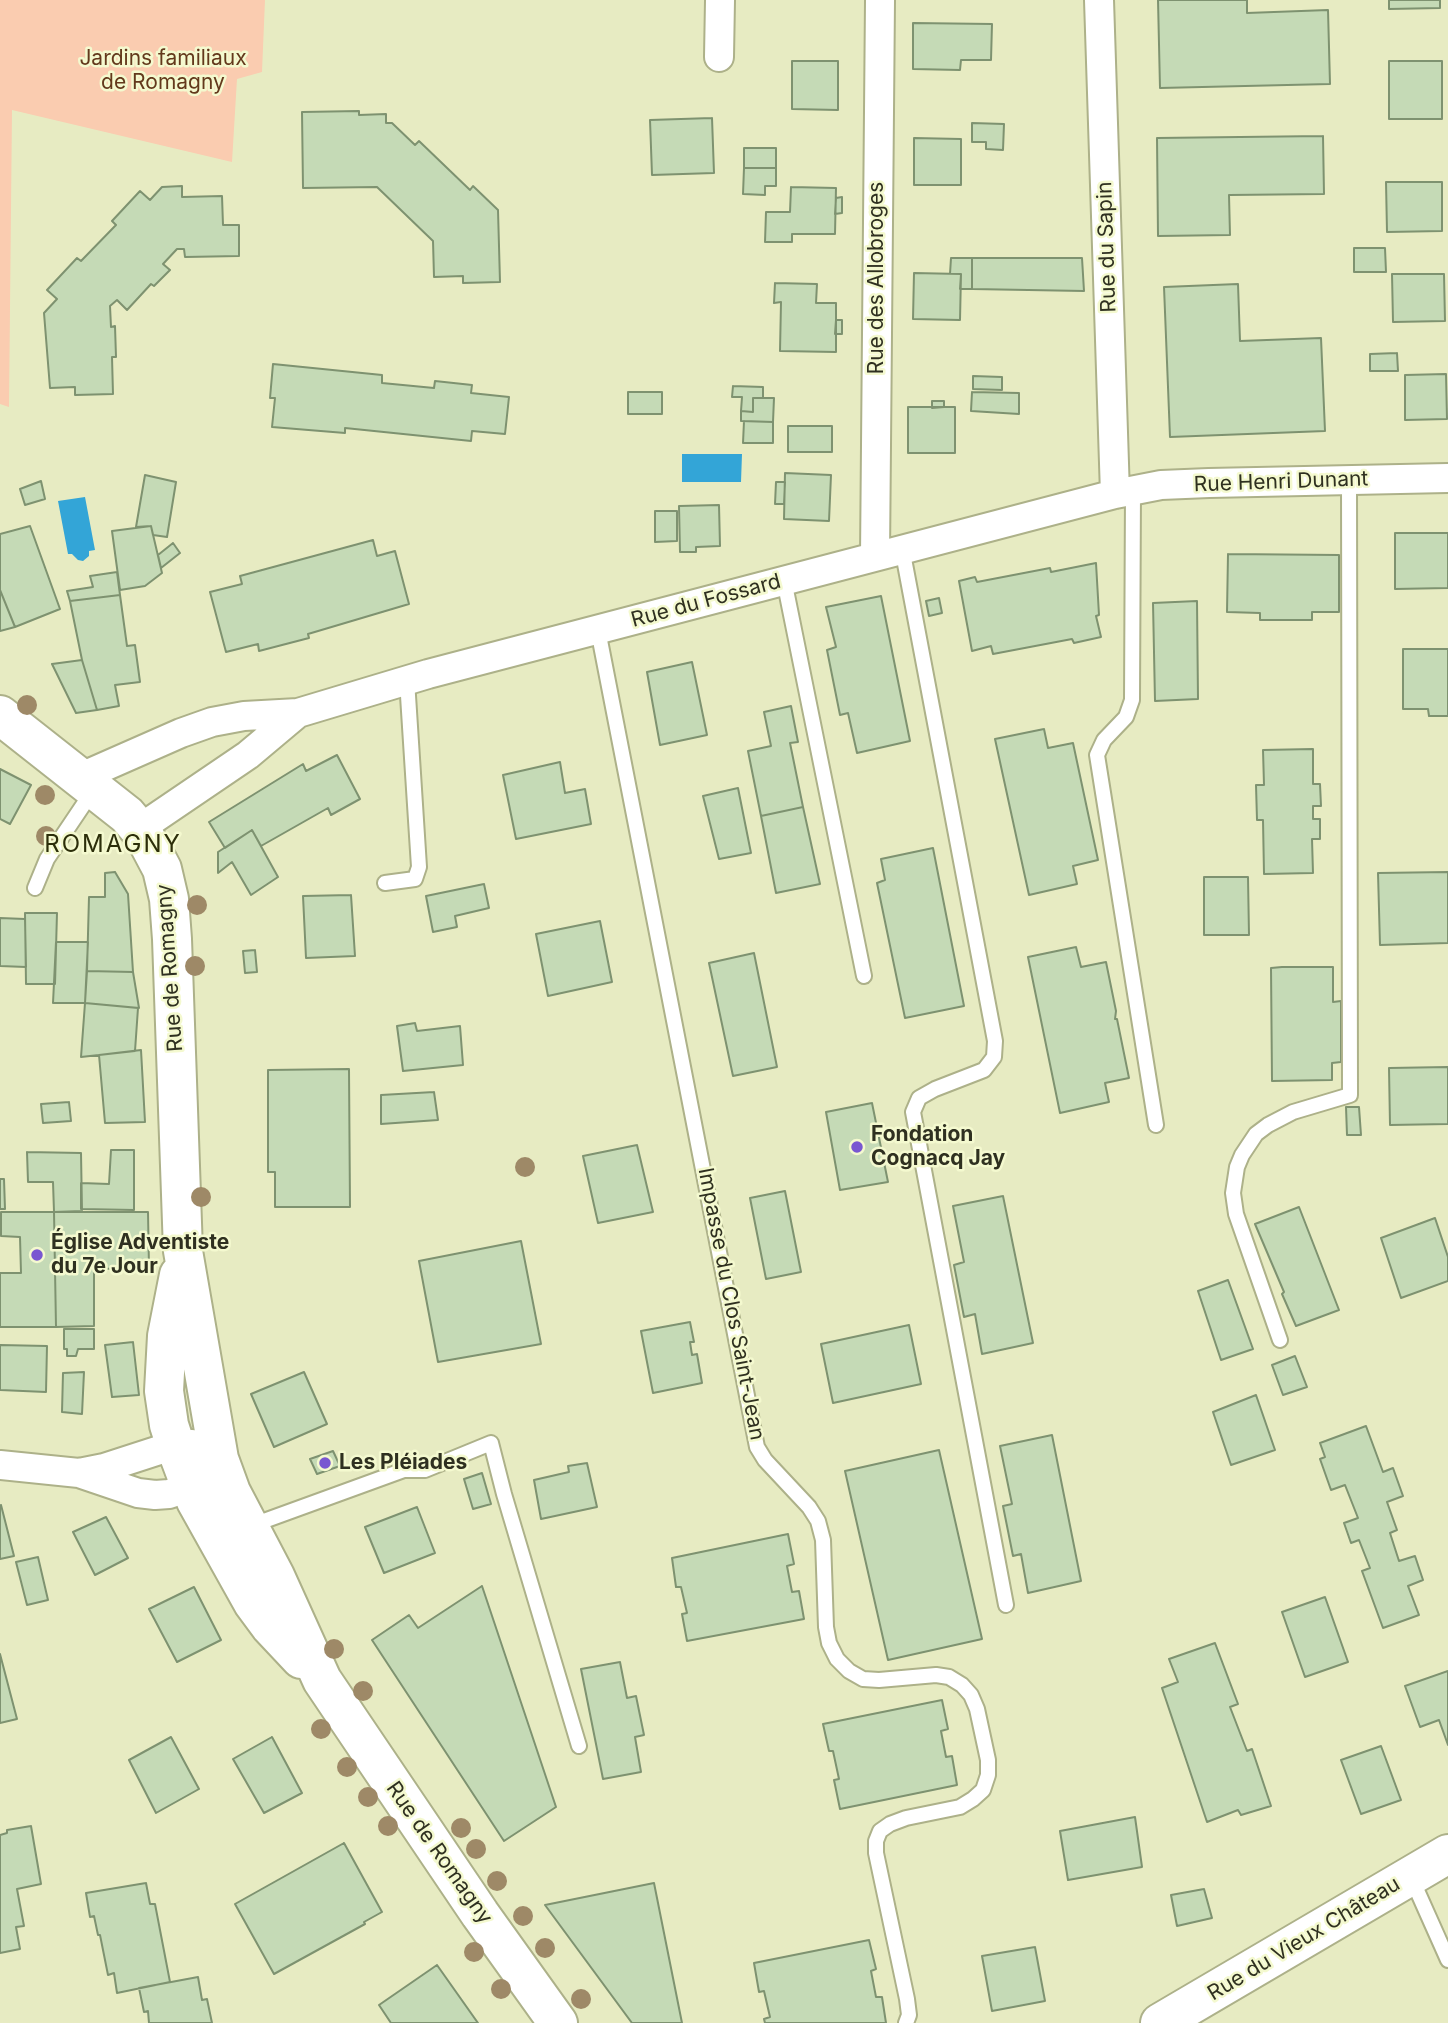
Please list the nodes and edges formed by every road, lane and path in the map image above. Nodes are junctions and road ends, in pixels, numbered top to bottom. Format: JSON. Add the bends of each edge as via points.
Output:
{"nodes":[{"id":1,"x":720,"y":0,"type":"edge"},
{"id":2,"x":880,"y":0,"type":"edge"},
{"id":3,"x":1098,"y":0,"type":"edge"},
{"id":4,"x":719,"y":57,"type":"dead end"},
{"id":5,"x":1448,"y":478,"type":"edge"},
{"id":6,"x":1349,"y":479,"type":"junction"},
{"id":7,"x":1124,"y":492,"type":"junction"},
{"id":8,"x":902,"y":548,"type":"junction"},
{"id":9,"x":875,"y":556,"type":"junction"},
{"id":10,"x":784,"y":580,"type":"junction"},
{"id":11,"x":598,"y":629,"type":"junction"},
{"id":12,"x":407,"y":680,"type":"junction"},
{"id":13,"x":298,"y":713,"type":"junction"},
{"id":14,"x":0,"y":715,"type":"edge"},
{"id":15,"x":88,"y":783,"type":"junction"},
{"id":16,"x":139,"y":829,"type":"junction"},
{"id":17,"x":385,"y":883,"type":"dead end"},
{"id":18,"x":35,"y":888,"type":"dead end"},
{"id":19,"x":864,"y":976,"type":"dead end"},
{"id":20,"x":1156,"y":1125,"type":"dead end"},
{"id":21,"x":183,"y":1251,"type":"junction"},
{"id":22,"x":1280,"y":1340,"type":"dead end"},
{"id":23,"x":175,"y":1445,"type":"junction"},
{"id":24,"x":0,"y":1465,"type":"edge"},
{"id":25,"x":210,"y":1468,"type":"junction"},
{"id":26,"x":79,"y":1473,"type":"junction"},
{"id":27,"x":248,"y":1527,"type":"junction"},
{"id":28,"x":1006,"y":1605,"type":"dead end"},
{"id":29,"x":322,"y":1680,"type":"junction"},
{"id":30,"x":579,"y":1746,"type":"dead end"},
{"id":31,"x":1448,"y":1854,"type":"edge"},
{"id":32,"x":1411,"y":1875,"type":"junction"},
{"id":33,"x":1448,"y":1960,"type":"edge"},
{"id":34,"x":558,"y":2023,"type":"edge"},
{"id":35,"x":906,"y":2023,"type":"edge"},
{"id":36,"x":1160,"y":2023,"type":"edge"}],
"edges":[{"from":1,"to":4,"type":"street"},
{"from":2,"to":9,"type":"street","name":"Rue des Allobroges"},
{"from":3,"to":7,"type":"street","name":"Rue du Sapin"},
{"from":5,"to":6,"type":"street","name":"Rue Henri Dunant"},
{"from":6,"to":7,"type":"street","name":"Rue Henri Dunant","via":[[1197,484]]},
{"from":6,"to":22,"type":"lane","via":[[1350,1095],[1293,1112],[1256,1134],[1237,1167],[1233,1193],[1236,1214]]},
{"from":7,"to":8,"type":"street","name":"Rue du Fossard"},
{"from":7,"to":20,"type":"lane","via":[[1132,700],[1126,717],[1104,740],[1097,755]]},
{"from":8,"to":9,"type":"street","name":"Rue du Fossard"},
{"from":8,"to":28,"type":"lane","via":[[995,1041],[994,1057],[984,1070],[919,1098],[913,1112]]},
{"from":9,"to":10,"type":"street","name":"Rue du Fossard"},
{"from":10,"to":11,"type":"street","name":"Rue du Fossard"},
{"from":10,"to":19,"type":"lane"},
{"from":11,"to":12,"type":"street","name":"Rue du Fossard"},
{"from":11,"to":35,"type":"lane","name":"Impasse du Clos Saint-Jean","via":[[757,1447],[818,1521],[824,1540],[828,1643],[837,1659],[863,1679],[949,1677],[971,1695],[980,1722],[988,1760],[983,1790],[960,1807],[890,1824],[876,1840],[907,1998]]},
{"from":12,"to":13,"type":"street","name":"Rue du Fossard"},
{"from":12,"to":17,"type":"lane","via":[[419,867],[415,879]]},
{"from":13,"to":15,"type":"street","name":"Rue du Fossard","via":[[212,722],[181,733]]},
{"from":13,"to":16,"type":"street","name":"Rue du Fossard","via":[[248,755]]},
{"from":14,"to":15,"type":"street","name":"Rue de Romagny"},
{"from":15,"to":16,"type":"street","name":"Rue de Romagny"},
{"from":15,"to":18,"type":"lane"},
{"from":16,"to":21,"type":"street","name":"Rue de Romagny","via":[[159,862],[169,899]]},
{"from":21,"to":23,"type":"street","name":"Rue de Romagny","via":[[165,1361],[166,1407]]},
{"from":21,"to":25,"type":"street","name":"Rue de Romagny"},
{"from":23,"to":25,"type":"street","name":"Rue de Romagny"},
{"from":23,"to":26,"type":"street"},
{"from":24,"to":26,"type":"street"},
{"from":25,"to":26,"type":"street","via":[[169,1494],[147,1494]]},
{"from":25,"to":27,"type":"street","name":"Rue de Romagny"},
{"from":25,"to":29,"type":"street","name":"Rue de Romagny","via":[[215,1537],[270,1626]]},
{"from":27,"to":29,"type":"street","name":"Rue de Romagny"},
{"from":27,"to":30,"type":"lane","via":[[491,1443]]},
{"from":29,"to":34,"type":"street","name":"Rue de Romagny"},
{"from":31,"to":32,"type":"street","name":"Rue du Vieux Château"},
{"from":32,"to":33,"type":"lane"},
{"from":32,"to":36,"type":"street","name":"Rue du Vieux Château"}]}
